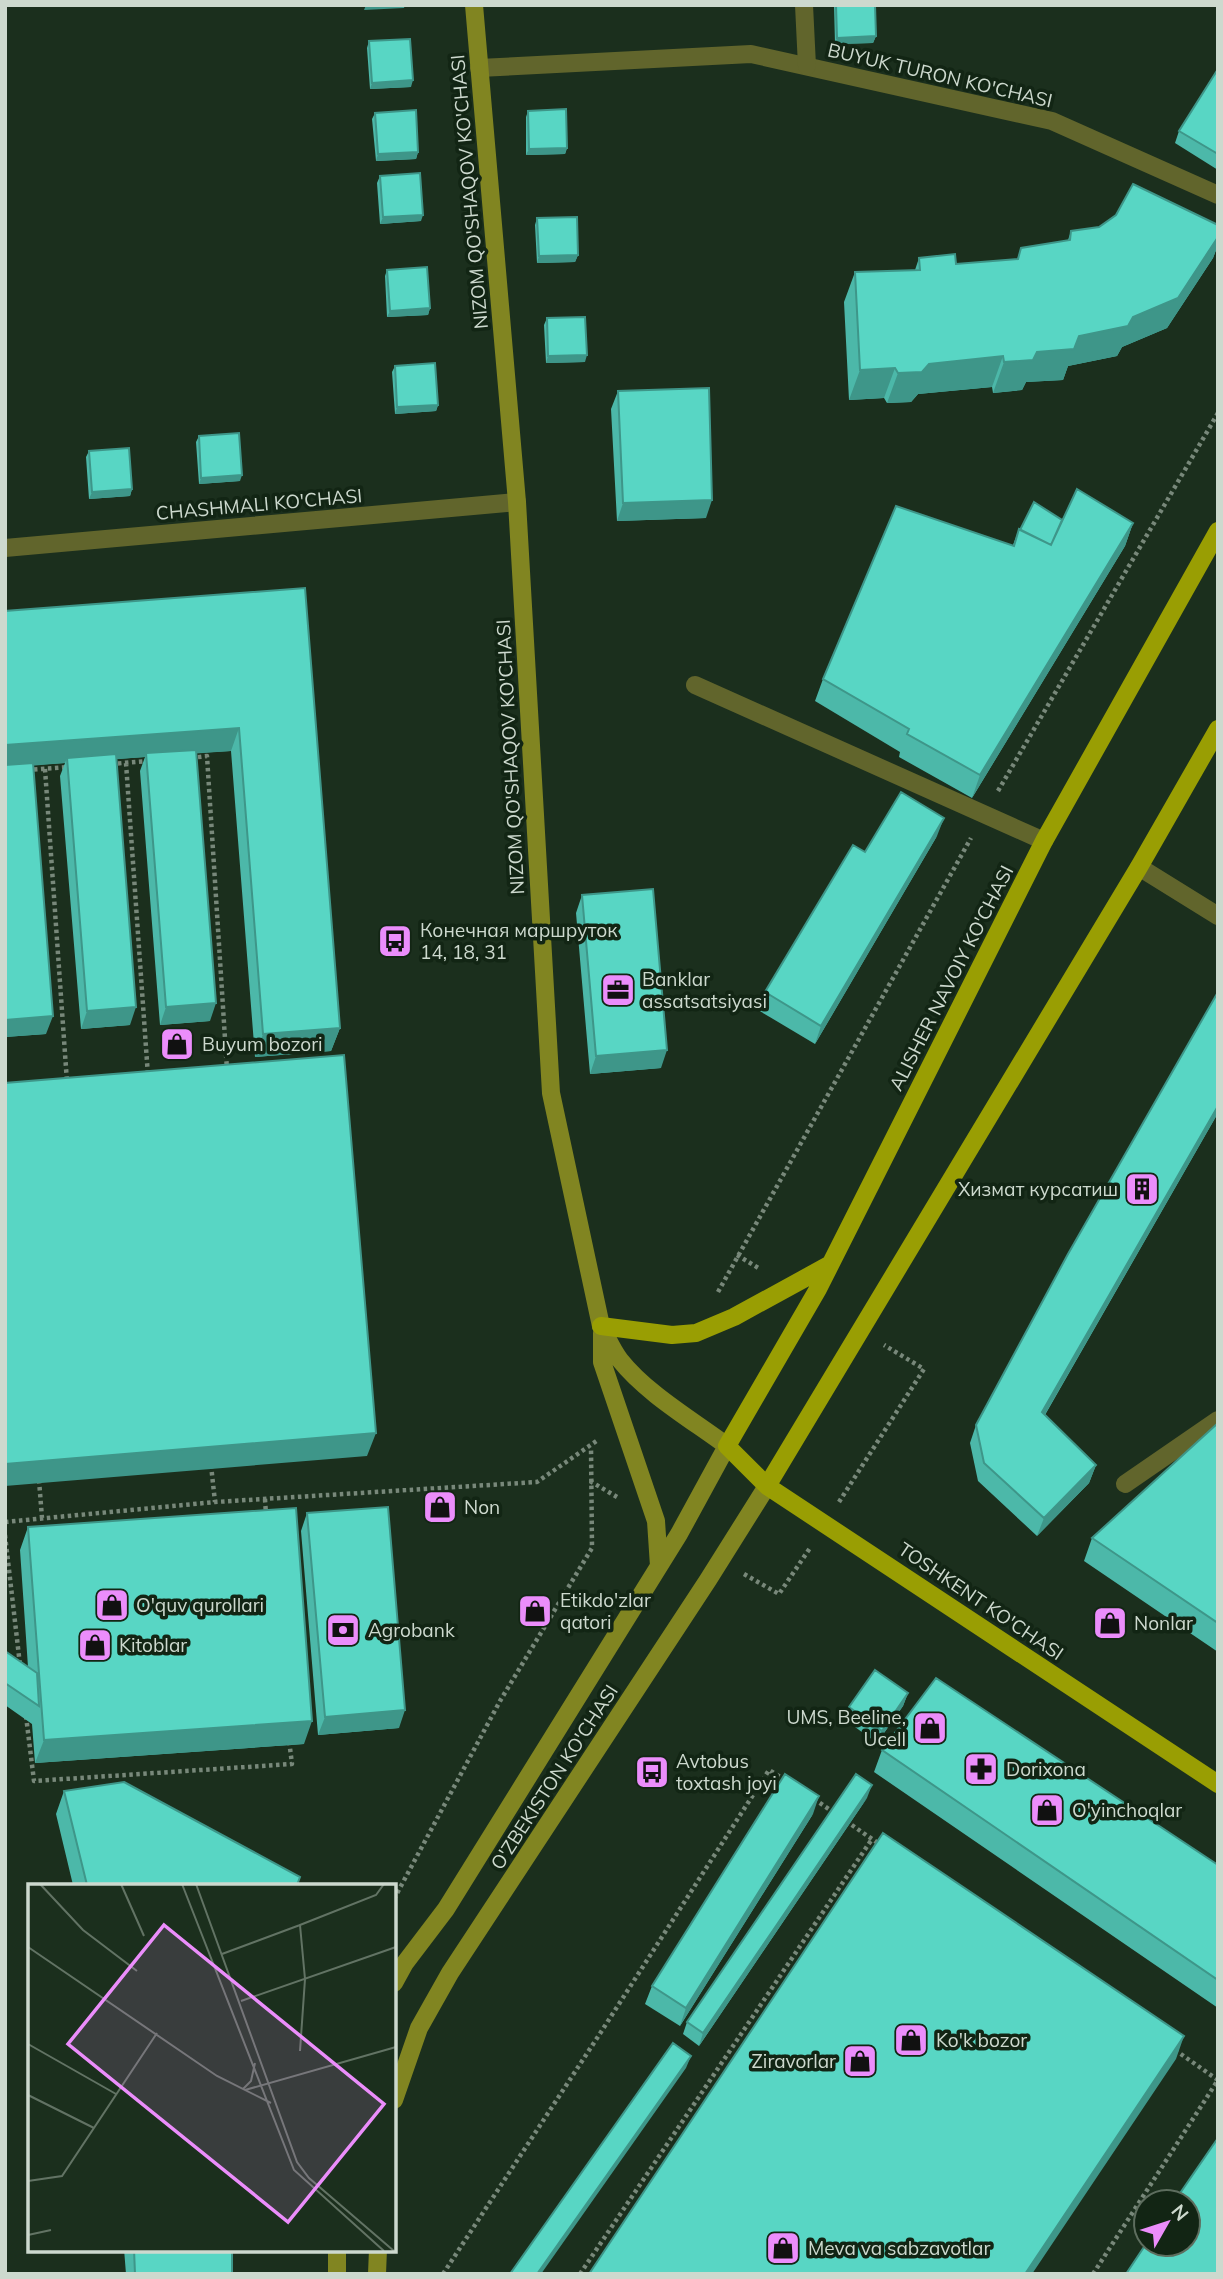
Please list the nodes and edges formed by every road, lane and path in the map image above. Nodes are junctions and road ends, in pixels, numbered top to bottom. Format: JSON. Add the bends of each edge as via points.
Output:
{"nodes":[{"id":1,"x":474,"y":5,"type":"edge"},
{"id":2,"x":804,"y":5,"type":"edge"},
{"id":3,"x":807,"y":65,"type":"junction"},
{"id":4,"x":479,"y":68,"type":"junction"},
{"id":5,"x":1218,"y":195,"type":"edge"},
{"id":6,"x":1218,"y":413,"type":"edge"},
{"id":7,"x":517,"y":502,"type":"junction"},
{"id":8,"x":1218,"y":531,"type":"edge"},
{"id":9,"x":5,"y":548,"type":"edge"},
{"id":10,"x":695,"y":685,"type":"dead end"},
{"id":11,"x":1218,"y":729,"type":"edge"},
{"id":12,"x":180,"y":758,"type":"edge"},
{"id":13,"x":153,"y":761,"type":"edge"},
{"id":14,"x":126,"y":763,"type":"junction"},
{"id":15,"x":99,"y":765,"type":"edge"},
{"id":16,"x":72,"y":767,"type":"edge"},
{"id":17,"x":45,"y":769,"type":"junction"},
{"id":18,"x":19,"y":771,"type":"edge"},
{"id":19,"x":984,"y":814,"type":"junction"},
{"id":20,"x":1044,"y":841,"type":"junction"},
{"id":21,"x":1139,"y":867,"type":"junction"},
{"id":22,"x":1218,"y":916,"type":"edge"},
{"id":23,"x":227,"y":1073,"type":"edge"},
{"id":24,"x":148,"y":1079,"type":"edge"},
{"id":25,"x":67,"y":1084,"type":"edge"},
{"id":26,"x":830,"y":1265,"type":"junction"},
{"id":27,"x":601,"y":1326,"type":"junction"},
{"id":28,"x":696,"y":1333,"type":"junction"},
{"id":29,"x":1218,"y":1420,"type":"edge"},
{"id":30,"x":622,"y":1421,"type":"junction"},
{"id":31,"x":591,"y":1446,"type":"junction"},
{"id":32,"x":727,"y":1446,"type":"junction"},
{"id":33,"x":210,"y":1461,"type":"edge"},
{"id":34,"x":39,"y":1477,"type":"edge"},
{"id":35,"x":1125,"y":1484,"type":"dead end"},
{"id":36,"x":767,"y":1486,"type":"junction"},
{"id":37,"x":265,"y":1499,"type":"junction"},
{"id":38,"x":215,"y":1502,"type":"junction"},
{"id":39,"x":43,"y":1518,"type":"junction"},
{"id":40,"x":5,"y":1522,"type":"edge"},
{"id":41,"x":267,"y":1525,"type":"edge"},
{"id":42,"x":5,"y":1535,"type":"edge"},
{"id":43,"x":659,"y":1566,"type":"junction"},
{"id":44,"x":13,"y":1663,"type":"edge"},
{"id":45,"x":25,"y":1706,"type":"edge"},
{"id":46,"x":289,"y":1738,"type":"edge"},
{"id":47,"x":791,"y":1783,"type":"edge"},
{"id":48,"x":1218,"y":1784,"type":"edge"},
{"id":49,"x":812,"y":1797,"type":"edge"},
{"id":50,"x":872,"y":1839,"type":"junction"},
{"id":51,"x":883,"y":1847,"type":"edge"},
{"id":52,"x":396,"y":1895,"type":"edge"},
{"id":53,"x":396,"y":1979,"type":"edge"},
{"id":54,"x":1173,"y":2048,"type":"edge"},
{"id":55,"x":1218,"y":2080,"type":"edge"},
{"id":56,"x":701,"y":2093,"type":"junction"},
{"id":57,"x":396,"y":2094,"type":"edge"},
{"id":58,"x":713,"y":2101,"type":"edge"},
{"id":59,"x":337,"y":2251,"type":"edge"},
{"id":60,"x":377,"y":2251,"type":"edge"},
{"id":61,"x":337,"y":2274,"type":"edge"},
{"id":62,"x":377,"y":2274,"type":"edge"},
{"id":63,"x":443,"y":2274,"type":"edge"},
{"id":64,"x":580,"y":2274,"type":"edge"},
{"id":65,"x":1093,"y":2274,"type":"edge"}],
"edges":[{"from":1,"to":4,"type":"main road","name":"NIZOM QO'SHAQOV KO'CHASI"},
{"from":2,"to":3,"type":"street","name":"BUYUK TURON KO'CHASI"},
{"from":3,"to":4,"type":"street","name":"BUYUK TURON KO'CHASI","via":[[751,54]]},
{"from":3,"to":5,"type":"street","name":"BUYUK TURON KO'CHASI","via":[[1052,121]]},
{"from":4,"to":7,"type":"main road","name":"NIZOM QO'SHAQOV KO'CHASI"},
{"from":6,"to":19,"type":"path"},
{"from":7,"to":9,"type":"street","name":"CHASHMALI KO'CHASI"},
{"from":7,"to":27,"type":"main road","name":"NIZOM QO'SHAQOV KO'CHASI","via":[[551,1093]]},
{"from":8,"to":20,"type":"main road","name":"ALISHER NAVOIY KO'CHASI"},
{"from":10,"to":19,"type":"street"},
{"from":11,"to":21,"type":"main road"},
{"from":12,"to":23,"type":"path","via":[[207,756]]},
{"from":13,"to":14,"type":"path"},
{"from":14,"to":15,"type":"path"},
{"from":14,"to":24,"type":"path"},
{"from":16,"to":17,"type":"path"},
{"from":17,"to":18,"type":"path"},
{"from":17,"to":25,"type":"path"},
{"from":19,"to":20,"type":"street"},
{"from":19,"to":28,"type":"path"},
{"from":20,"to":26,"type":"main road","name":"ALISHER NAVOIY KO'CHASI"},
{"from":21,"to":22,"type":"street"},
{"from":21,"to":36,"type":"main road"},
{"from":26,"to":28,"type":"main road"},
{"from":26,"to":32,"type":"main road","name":"ALISHER NAVOIY KO'CHASI"},
{"from":27,"to":28,"type":"main road","via":[[672,1335]]},
{"from":27,"to":30,"type":"main road","via":[[602,1362]]},
{"from":27,"to":32,"type":"main road","name":"NIZOM QO'SHAQOV KO'CHASI","via":[[619,1359],[637,1377]]},
{"from":29,"to":35,"type":"street"},
{"from":30,"to":31,"type":"path"},
{"from":30,"to":43,"type":"main road","via":[[656,1521]]},
{"from":31,"to":37,"type":"path","via":[[537,1482]]},
{"from":31,"to":52,"type":"path","via":[[592,1548],[500,1701]]},
{"from":32,"to":36,"type":"main road","name":"TOSHKENT KO'CHASI"},
{"from":32,"to":43,"type":"main road","name":"O'ZBEKISTON KO'CHASI"},
{"from":33,"to":38,"type":"path"},
{"from":34,"to":39,"type":"path"},
{"from":36,"to":48,"type":"main road","name":"TOSHKENT KO'CHASI"},
{"from":36,"to":57,"type":"main road","name":"O'ZBEKISTON KO'CHASI","via":[[450,1973],[419,2028]]},
{"from":37,"to":38,"type":"path"},
{"from":37,"to":41,"type":"path"},
{"from":38,"to":39,"type":"path"},
{"from":39,"to":40,"type":"path"},
{"from":42,"to":44,"type":"path","via":[[21,1668]]},
{"from":43,"to":53,"type":"main road","name":"O'ZBEKISTON KO'CHASI","via":[[446,1909]]},
{"from":45,"to":46,"type":"path","via":[[34,1781],[292,1764]]},
{"from":47,"to":63,"type":"path","via":[[769,1770]]},
{"from":49,"to":50,"type":"path"},
{"from":50,"to":51,"type":"path"},
{"from":50,"to":56,"type":"path"},
{"from":54,"to":55,"type":"path"},
{"from":55,"to":65,"type":"path"},
{"from":56,"to":58,"type":"path"},
{"from":56,"to":64,"type":"path"},
{"from":59,"to":61,"type":"main road"},
{"from":60,"to":62,"type":"main road"}]}
